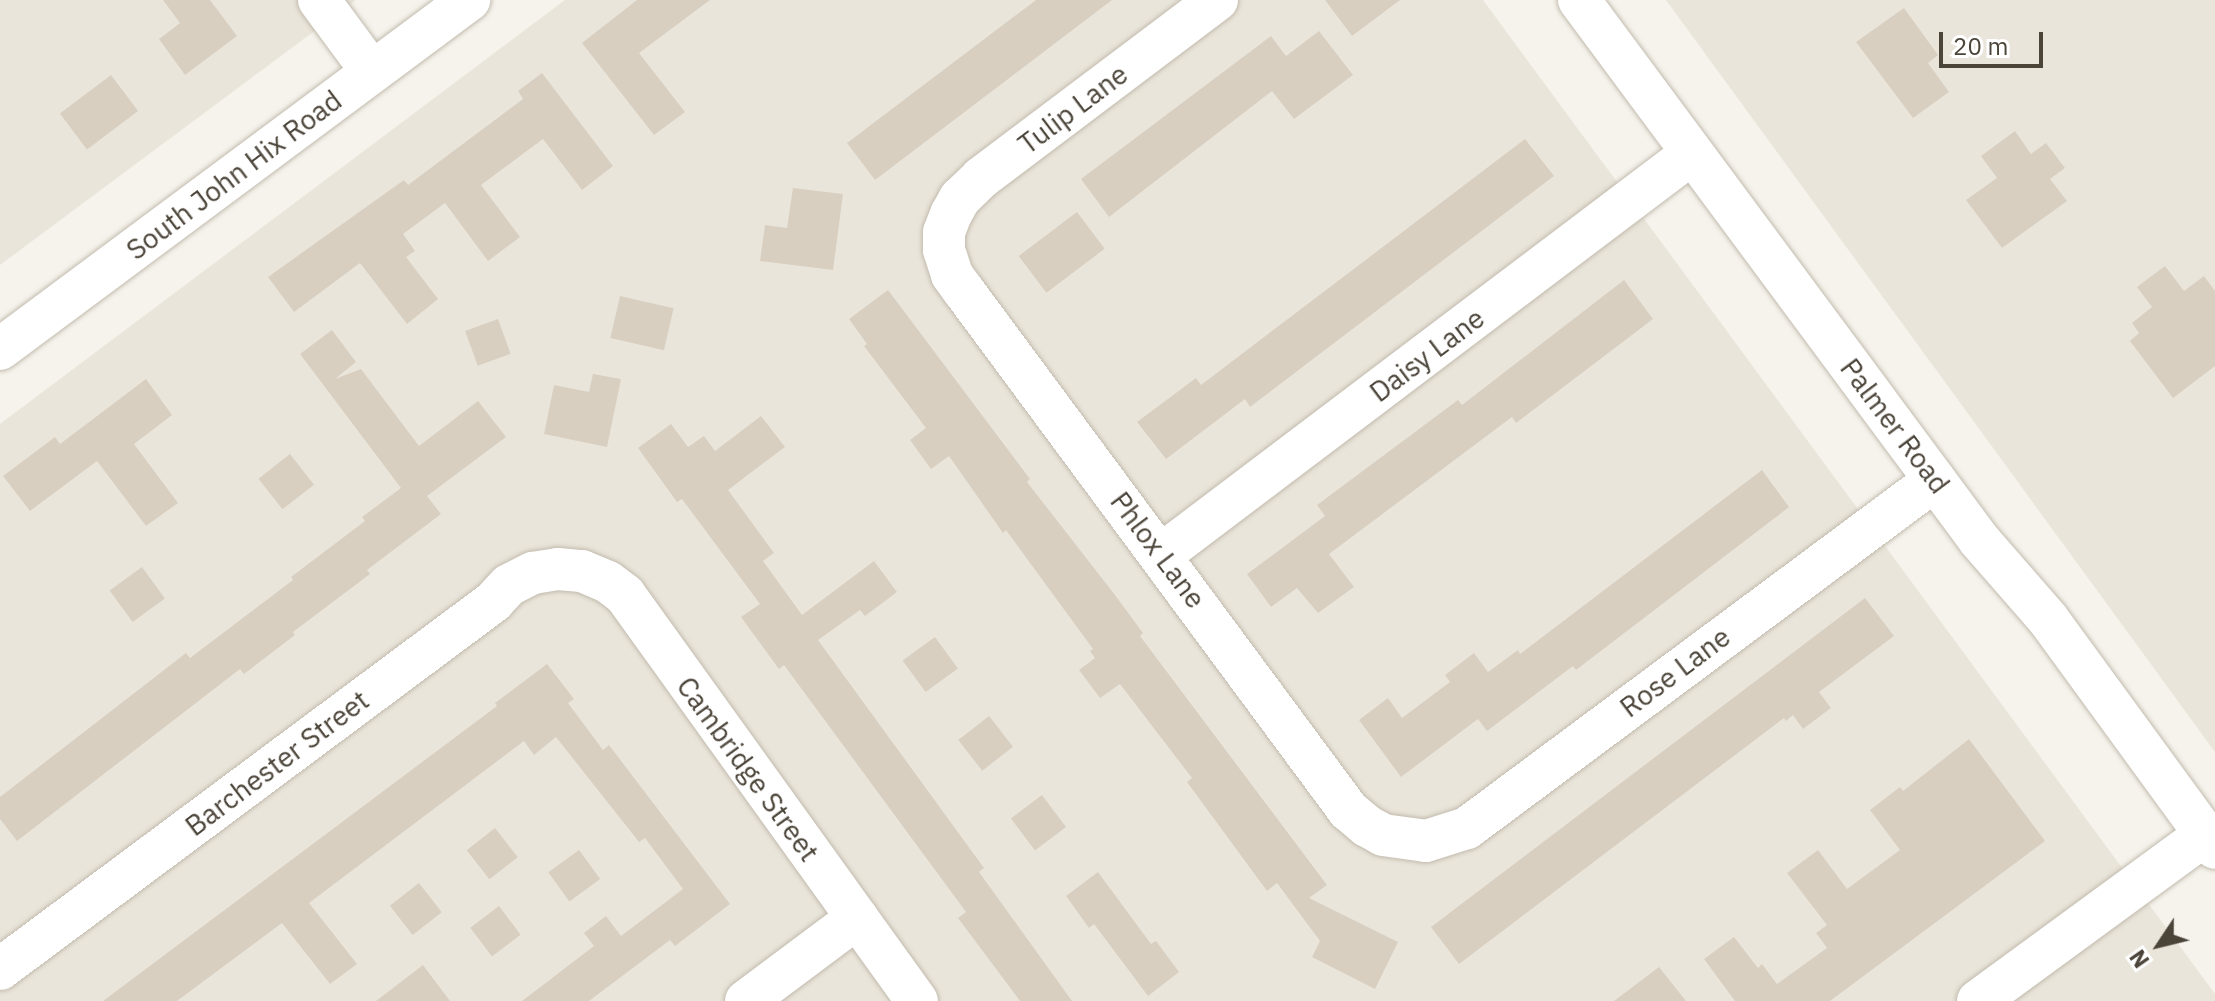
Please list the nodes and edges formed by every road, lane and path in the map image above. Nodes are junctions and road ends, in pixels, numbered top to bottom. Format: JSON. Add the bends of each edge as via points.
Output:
{"nodes":[{"id":1,"x":319,"y":0,"type":"edge"},
{"id":2,"x":469,"y":0,"type":"edge"},
{"id":3,"x":1217,"y":0,"type":"edge"},
{"id":4,"x":1579,"y":0,"type":"edge"},
{"id":5,"x":372,"y":72,"type":"junction"},
{"id":6,"x":1691,"y":154,"type":"junction"},
{"id":7,"x":944,"y":232,"type":"joint"},
{"id":8,"x":0,"y":349,"type":"edge"},
{"id":9,"x":1935,"y":480,"type":"junction"},
{"id":10,"x":1162,"y":554,"type":"junction"},
{"id":11,"x":558,"y":569,"type":"joint"},
{"id":12,"x":1406,"y":841,"type":"joint"},
{"id":13,"x":2210,"y":841,"type":"edge"},
{"id":14,"x":857,"y":918,"type":"junction"},
{"id":15,"x":0,"y":969,"type":"edge"},
{"id":16,"x":746,"y":1001,"type":"edge"},
{"id":17,"x":917,"y":1001,"type":"edge"},
{"id":18,"x":1978,"y":1001,"type":"edge"}],
"edges":[{"from":1,"to":5,"type":"street"},
{"from":2,"to":5,"type":"street","name":"South John Hix Road"},
{"from":3,"to":7,"type":"street","name":"Tulip Lane","via":[[981,178],[960,198]]},
{"from":4,"to":6,"type":"street","name":"Palmer Road"},
{"from":5,"to":8,"type":"street","name":"South John Hix Road"},
{"from":6,"to":9,"type":"street","name":"Palmer Road"},
{"from":6,"to":10,"type":"street","name":"Daisy Lane"},
{"from":7,"to":10,"type":"street","name":"Phlox Lane","via":[[952,275]]},
{"from":9,"to":12,"type":"street","name":"Rose Lane","via":[[1467,828],[1444,838]]},
{"from":9,"to":13,"type":"street","name":"Palmer Road","via":[[2048,619]]},
{"from":10,"to":12,"type":"street","name":"Phlox Lane","via":[[1348,810],[1383,835]]},
{"from":11,"to":14,"type":"street","name":"Cambridge Street","via":[[582,571],[625,595]]},
{"from":11,"to":15,"type":"street","name":"Barchester Street","via":[[509,585]]},
{"from":13,"to":18,"type":"street"},
{"from":14,"to":16,"type":"street"},
{"from":14,"to":17,"type":"street","name":"Cambridge Street"}]}
